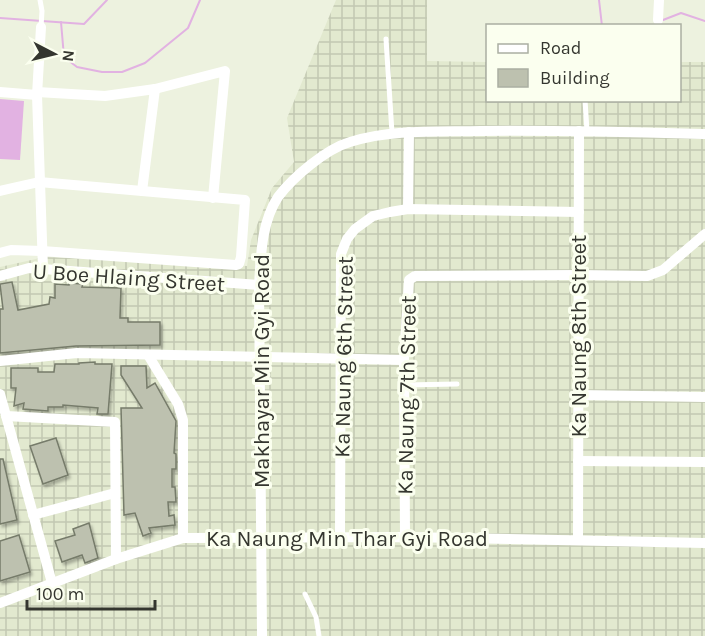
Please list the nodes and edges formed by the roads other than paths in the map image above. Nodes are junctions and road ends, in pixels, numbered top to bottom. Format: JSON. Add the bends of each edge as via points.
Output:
{"nodes":[{"id":1,"x":39,"y":0,"type":"edge"},
{"id":2,"x":659,"y":0,"type":"edge"},
{"id":3,"x":658,"y":20,"type":"dead end"},
{"id":4,"x":41,"y":27,"type":"joint"},
{"id":5,"x":386,"y":39,"type":"dead end"},
{"id":6,"x":155,"y":88,"type":"junction"},
{"id":7,"x":0,"y":92,"type":"edge"},
{"id":8,"x":37,"y":94,"type":"junction"},
{"id":9,"x":585,"y":102,"type":"edge"},
{"id":10,"x":583,"y":131,"type":"junction"},
{"id":11,"x":409,"y":132,"type":"junction"},
{"id":12,"x":392,"y":133,"type":"junction"},
{"id":13,"x":705,"y":134,"type":"edge"},
{"id":14,"x":39,"y":182,"type":"junction"},
{"id":15,"x":0,"y":190,"type":"edge"},
{"id":16,"x":142,"y":191,"type":"junction"},
{"id":17,"x":213,"y":198,"type":"junction"},
{"id":18,"x":408,"y":209,"type":"junction"},
{"id":19,"x":579,"y":212,"type":"junction"},
{"id":20,"x":705,"y":234,"type":"edge"},
{"id":21,"x":42,"y":251,"type":"junction"},
{"id":22,"x":0,"y":252,"type":"edge"},
{"id":23,"x":43,"y":269,"type":"junction"},
{"id":24,"x":579,"y":275,"type":"junction"},
{"id":25,"x":0,"y":276,"type":"edge"},
{"id":26,"x":259,"y":285,"type":"junction"},
{"id":27,"x":148,"y":355,"type":"junction"},
{"id":28,"x":259,"y":358,"type":"junction"},
{"id":29,"x":341,"y":359,"type":"junction"},
{"id":30,"x":404,"y":360,"type":"junction"},
{"id":31,"x":0,"y":361,"type":"edge"},
{"id":32,"x":457,"y":384,"type":"dead end"},
{"id":33,"x":404,"y":385,"type":"junction"},
{"id":34,"x":705,"y":388,"type":"edge"},
{"id":35,"x":0,"y":394,"type":"edge"},
{"id":36,"x":578,"y":395,"type":"junction"},
{"id":37,"x":701,"y":397,"type":"edge"},
{"id":38,"x":6,"y":416,"type":"junction"},
{"id":39,"x":578,"y":461,"type":"junction"},
{"id":40,"x":705,"y":462,"type":"edge"},
{"id":41,"x":115,"y":493,"type":"junction"},
{"id":42,"x":33,"y":515,"type":"junction"},
{"id":43,"x":260,"y":537,"type":"junction"},
{"id":44,"x":340,"y":537,"type":"junction"},
{"id":45,"x":405,"y":537,"type":"junction"},
{"id":46,"x":183,"y":538,"type":"junction"},
{"id":47,"x":578,"y":540,"type":"junction"},
{"id":48,"x":705,"y":543,"type":"edge"},
{"id":49,"x":116,"y":560,"type":"junction"},
{"id":50,"x":52,"y":583,"type":"junction"},
{"id":51,"x":305,"y":594,"type":"dead end"},
{"id":52,"x":0,"y":603,"type":"edge"},
{"id":53,"x":262,"y":636,"type":"edge"},
{"id":54,"x":319,"y":636,"type":"edge"}],
"edges":[{"from":1,"to":4,"type":"lane"},
{"from":2,"to":3,"type":"street"},
{"from":4,"to":8,"type":"street"},
{"from":5,"to":12,"type":"lane"},
{"from":6,"to":8,"type":"street","via":[[105,96]]},
{"from":6,"to":16,"type":"street"},
{"from":6,"to":17,"type":"street","via":[[225,72]]},
{"from":7,"to":8,"type":"street"},
{"from":8,"to":14,"type":"street"},
{"from":9,"to":10,"type":"lane"},
{"from":10,"to":11,"type":"street","name":"Makhayar Min Gyi Road"},
{"from":10,"to":13,"type":"street","name":"Makhayar Min Gyi Road"},
{"from":10,"to":19,"type":"street","name":"Ka Naung 8th Street"},
{"from":11,"to":12,"type":"street","name":"Makhayar Min Gyi Road"},
{"from":11,"to":18,"type":"street"},
{"from":12,"to":26,"type":"street","name":"Makhayar Min Gyi Road","via":[[350,142],[327,152],[279,197],[267,221]]},
{"from":14,"to":15,"type":"street"},
{"from":14,"to":16,"type":"street"},
{"from":14,"to":21,"type":"street"},
{"from":16,"to":17,"type":"street"},
{"from":17,"to":21,"type":"street","via":[[245,200],[239,264]]},
{"from":18,"to":19,"type":"street","name":"Ka Naung 6th Street"},
{"from":18,"to":29,"type":"street","name":"Ka Naung 6th Street","via":[[373,216],[347,239],[341,254]]},
{"from":19,"to":24,"type":"street","name":"Ka Naung 8th Street"},
{"from":20,"to":24,"type":"street","via":[[663,270],[647,276]]},
{"from":21,"to":22,"type":"street"},
{"from":21,"to":23,"type":"street"},
{"from":23,"to":25,"type":"street","name":"U Boe Hlaing Street","via":[[29,268]]},
{"from":23,"to":26,"type":"street","name":"U Boe Hlaing Street"},
{"from":24,"to":30,"type":"street","name":"Ka Naung 7th Street","via":[[415,276],[407,287]]},
{"from":24,"to":36,"type":"street","name":"Ka Naung 8th Street"},
{"from":26,"to":28,"type":"street","name":"Makhayar Min Gyi Road"},
{"from":27,"to":28,"type":"street"},
{"from":27,"to":31,"type":"street","via":[[77,353]]},
{"from":27,"to":46,"type":"street","via":[[178,404],[183,420]]},
{"from":28,"to":29,"type":"street"},
{"from":28,"to":43,"type":"street","name":"Makhayar Min Gyi Road"},
{"from":29,"to":30,"type":"street"},
{"from":29,"to":44,"type":"street","name":"Ka Naung 6th Street"},
{"from":30,"to":33,"type":"street","name":"Ka Naung 7th Street"},
{"from":32,"to":33,"type":"lane"},
{"from":33,"to":45,"type":"street","name":"Ka Naung 7th Street"},
{"from":34,"to":37,"type":"lane"},
{"from":35,"to":38,"type":"street"},
{"from":36,"to":37,"type":"street"},
{"from":36,"to":39,"type":"street","name":"Ka Naung 8th Street"},
{"from":38,"to":41,"type":"street","via":[[115,422]]},
{"from":38,"to":42,"type":"street"},
{"from":39,"to":40,"type":"street"},
{"from":39,"to":47,"type":"street","name":"Ka Naung 8th Street"},
{"from":41,"to":42,"type":"street"},
{"from":41,"to":49,"type":"street"},
{"from":42,"to":50,"type":"street"},
{"from":43,"to":44,"type":"street","name":"Ka Naung Min Thar Gyi Road"},
{"from":43,"to":46,"type":"street","name":"Ka Naung Min Thar Gyi Road"},
{"from":43,"to":53,"type":"street","name":"Makhayar Min Gyi Road"},
{"from":44,"to":45,"type":"street","name":"Ka Naung Min Thar Gyi Road"},
{"from":45,"to":47,"type":"street","name":"Ka Naung Min Thar Gyi Road"},
{"from":46,"to":49,"type":"street","name":"Ka Naung Min Thar Gyi Road"},
{"from":47,"to":48,"type":"street","name":"Ka Naung Min Thar Gyi Road"},
{"from":49,"to":50,"type":"street","name":"Ka Naung Min Thar Gyi Road"},
{"from":50,"to":52,"type":"street","name":"Ka Naung Min Thar Gyi Road"},
{"from":51,"to":54,"type":"lane","via":[[316,617]]}]}
